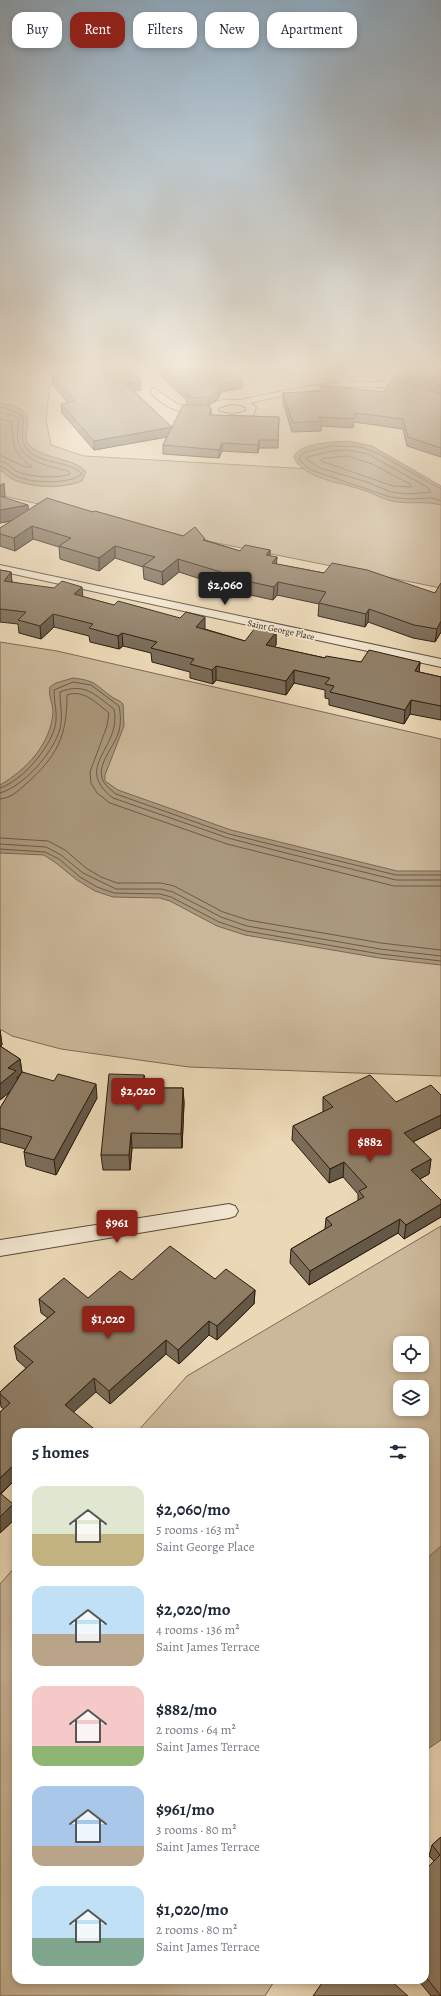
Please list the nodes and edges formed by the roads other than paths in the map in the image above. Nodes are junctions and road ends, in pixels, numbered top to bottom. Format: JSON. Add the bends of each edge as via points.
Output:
{"nodes":[{"id":1,"x":2,"y":568,"type":"edge"},
{"id":2,"x":441,"y":663,"type":"edge"},
{"id":3,"x":229,"y":1211,"type":"dead end"},
{"id":4,"x":0,"y":1248,"type":"edge"}],
"edges":[{"from":1,"to":2,"type":"street","name":"Saint George Place"},
{"from":3,"to":4,"type":"street"}]}
